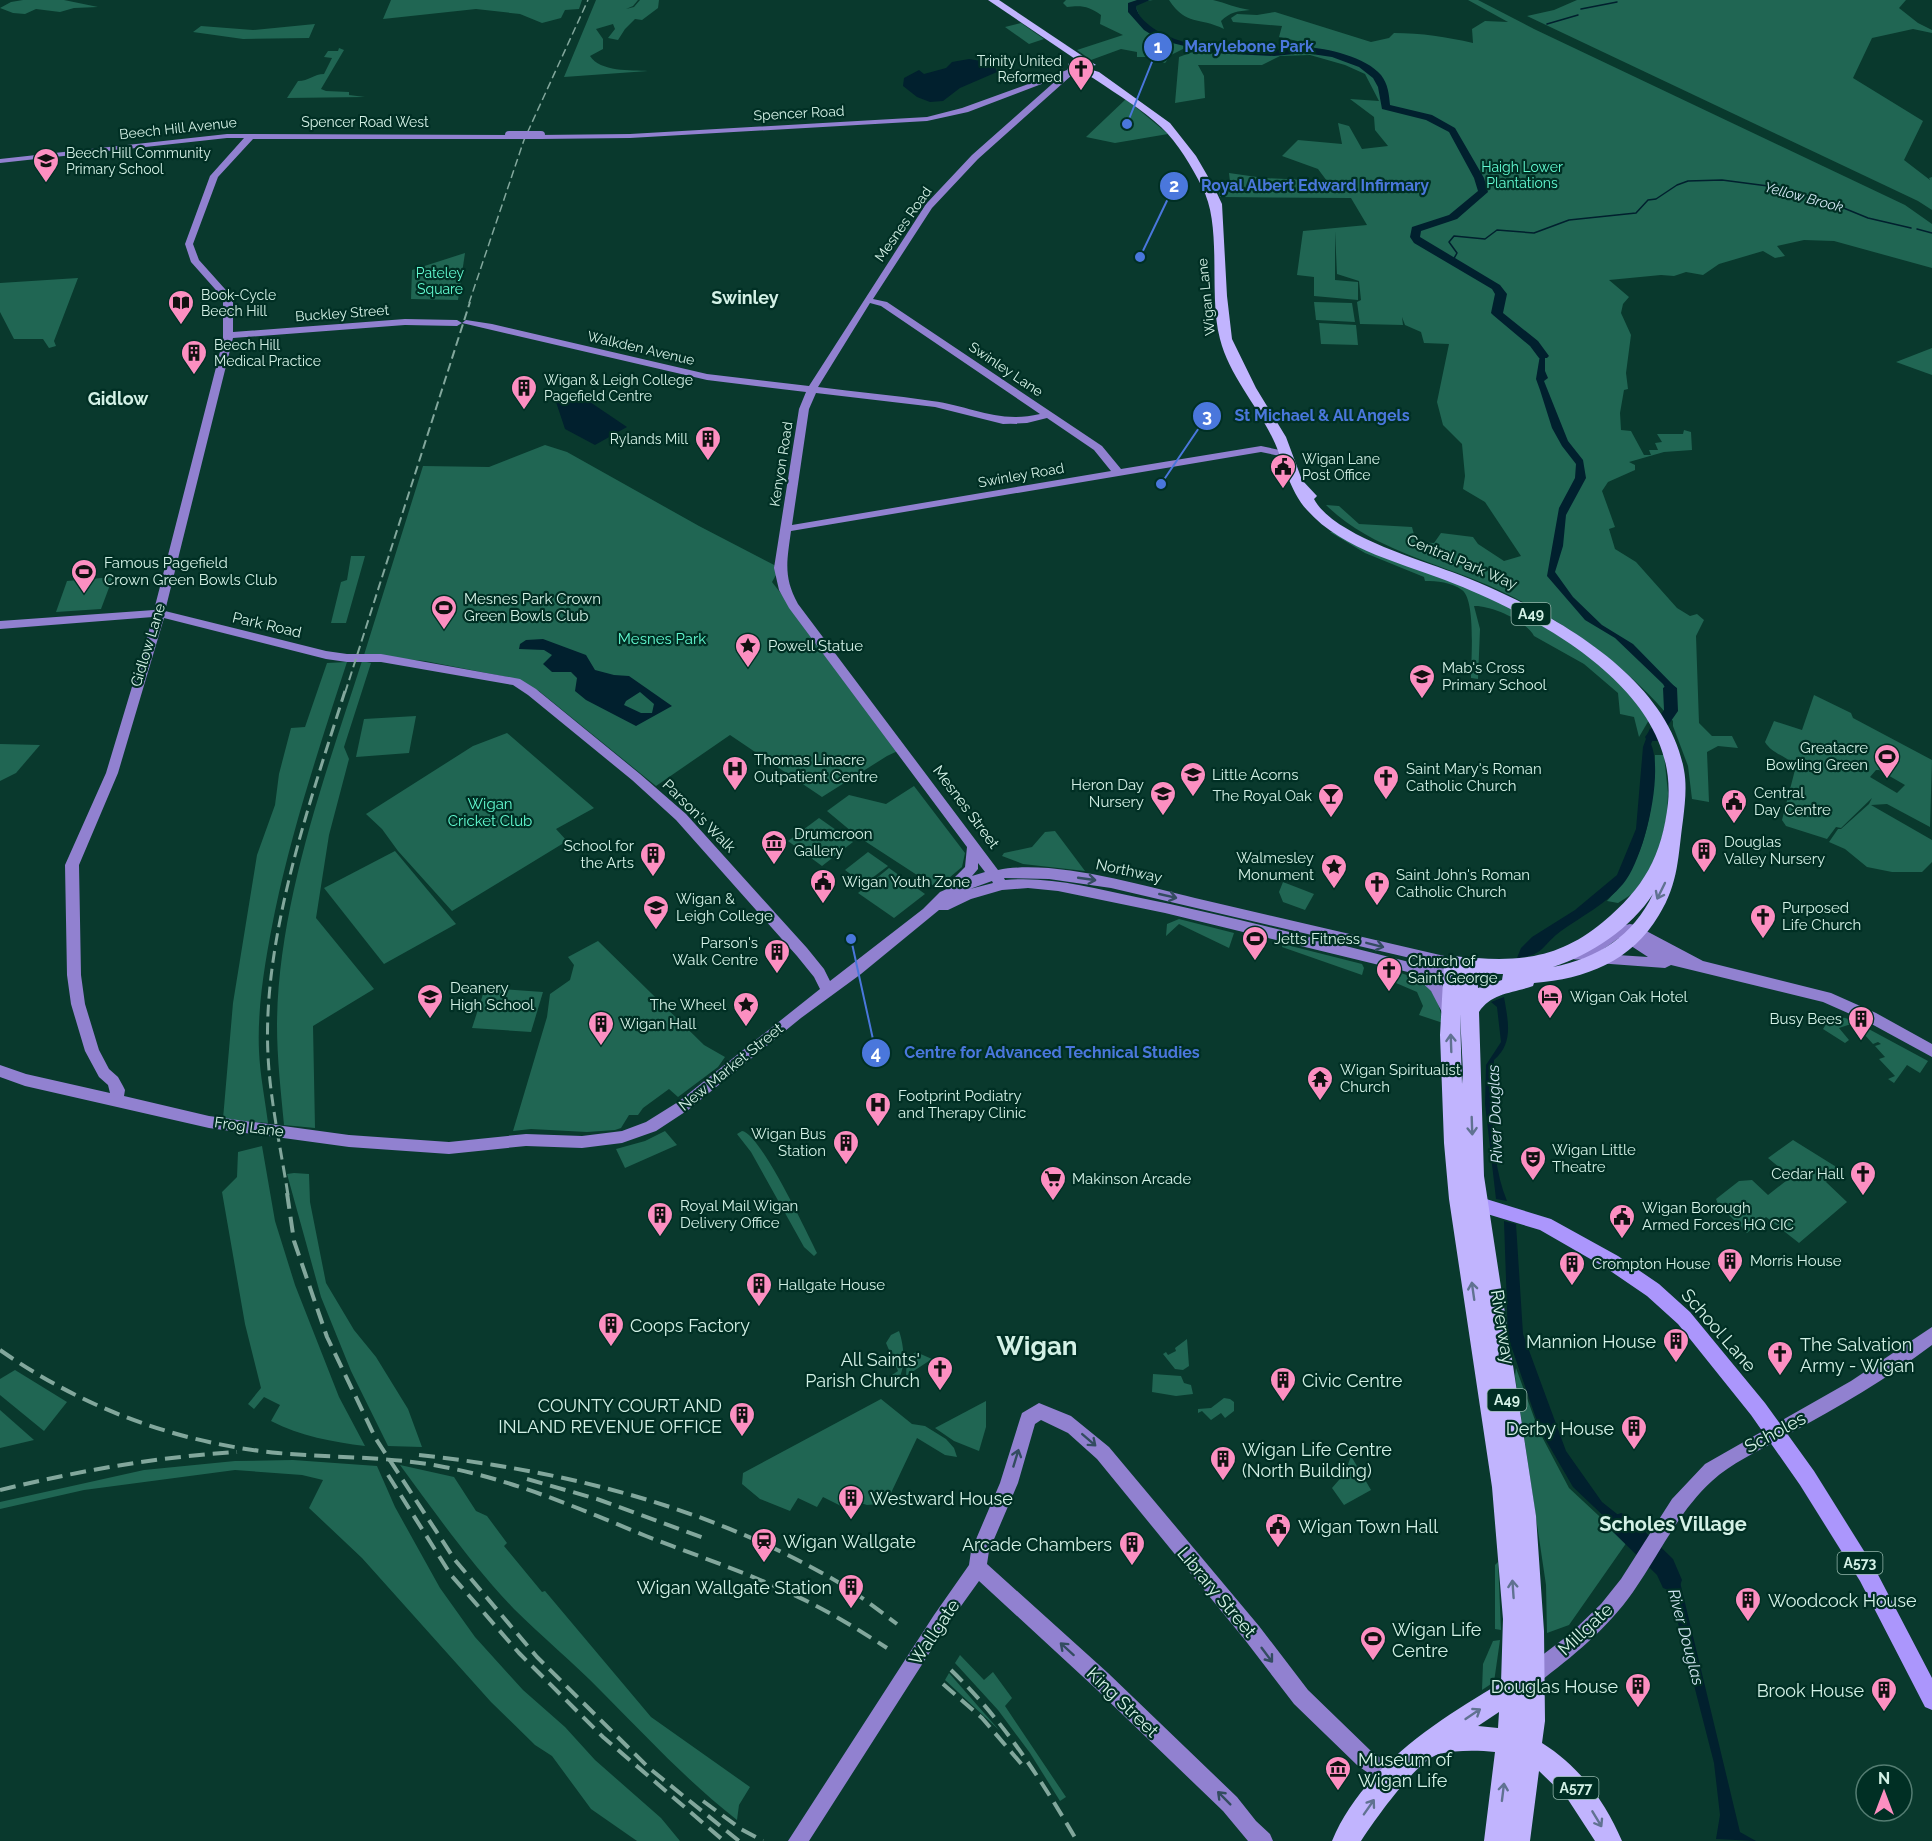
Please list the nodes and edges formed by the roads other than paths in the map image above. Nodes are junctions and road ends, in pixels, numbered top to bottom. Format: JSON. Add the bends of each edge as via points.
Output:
{"nodes":[{"id":1,"x":993,"y":0,"type":"edge"},
{"id":2,"x":1079,"y":68,"type":"junction"},
{"id":3,"x":1040,"y":88,"type":"junction"},
{"id":4,"x":252,"y":135,"type":"junction"},
{"id":5,"x":227,"y":136,"type":"junction"},
{"id":6,"x":540,"y":136,"type":"joint"},
{"id":7,"x":242,"y":146,"type":"junction"},
{"id":8,"x":0,"y":161,"type":"edge"},
{"id":9,"x":868,"y":300,"type":"junction"},
{"id":10,"x":461,"y":323,"type":"joint"},
{"id":11,"x":229,"y":335,"type":"junction"},
{"id":12,"x":812,"y":389,"type":"junction"},
{"id":13,"x":1047,"y":415,"type":"junction"},
{"id":14,"x":1280,"y":439,"type":"junction"},
{"id":15,"x":1261,"y":449,"type":"junction"},
{"id":16,"x":1286,"y":454,"type":"junction"},
{"id":17,"x":1118,"y":474,"type":"junction"},
{"id":18,"x":1302,"y":489,"type":"junction"},
{"id":19,"x":1313,"y":501,"type":"joint"},
{"id":20,"x":1329,"y":524,"type":"joint"},
{"id":21,"x":786,"y":529,"type":"junction"},
{"id":22,"x":1373,"y":545,"type":"junction"},
{"id":23,"x":159,"y":613,"type":"junction"},
{"id":24,"x":0,"y":624,"type":"edge"},
{"id":25,"x":525,"y":687,"type":"joint"},
{"id":26,"x":903,"y":749,"type":"joint"},
{"id":27,"x":1671,"y":844,"type":"junction"},
{"id":28,"x":976,"y":848,"type":"junction"},
{"id":29,"x":1022,"y":872,"type":"junction"},
{"id":30,"x":998,"y":880,"type":"junction"},
{"id":31,"x":945,"y":896,"type":"junction"},
{"id":32,"x":928,"y":913,"type":"junction"},
{"id":33,"x":1253,"y":923,"type":"junction"},
{"id":34,"x":1624,"y":932,"type":"junction"},
{"id":35,"x":1602,"y":959,"type":"junction"},
{"id":36,"x":1682,"y":964,"type":"junction"},
{"id":37,"x":1704,"y":967,"type":"junction"},
{"id":38,"x":1417,"y":969,"type":"junction"},
{"id":39,"x":1460,"y":970,"type":"junction"},
{"id":40,"x":1516,"y":977,"type":"junction"},
{"id":41,"x":828,"y":990,"type":"junction"},
{"id":42,"x":1460,"y":1015,"type":"junction"},
{"id":43,"x":1932,"y":1051,"type":"edge"},
{"id":44,"x":0,"y":1071,"type":"edge"},
{"id":45,"x":104,"y":1073,"type":"junction"},
{"id":46,"x":99,"y":1096,"type":"junction"},
{"id":47,"x":116,"y":1100,"type":"junction"},
{"id":48,"x":503,"y":1143,"type":"joint"},
{"id":49,"x":1487,"y":1206,"type":"junction"},
{"id":50,"x":1932,"y":1335,"type":"edge"},
{"id":51,"x":1040,"y":1411,"type":"joint"},
{"id":52,"x":1776,"y":1433,"type":"junction"},
{"id":53,"x":1649,"y":1551,"type":"joint"},
{"id":54,"x":978,"y":1568,"type":"junction"},
{"id":55,"x":1533,"y":1675,"type":"junction"},
{"id":56,"x":1513,"y":1690,"type":"junction"},
{"id":57,"x":1932,"y":1700,"type":"edge"},
{"id":58,"x":1436,"y":1742,"type":"junction"},
{"id":59,"x":1518,"y":1746,"type":"junction"},
{"id":60,"x":1395,"y":1775,"type":"junction"},
{"id":61,"x":798,"y":1841,"type":"edge"},
{"id":62,"x":1263,"y":1841,"type":"edge"},
{"id":63,"x":1345,"y":1841,"type":"edge"},
{"id":64,"x":1497,"y":1841,"type":"edge"},
{"id":65,"x":1517,"y":1841,"type":"edge"},
{"id":66,"x":1609,"y":1841,"type":"edge"}],
"edges":[{"from":1,"to":2,"type":"highway","via":[[1071,51]]},
{"from":2,"to":3,"type":"street","name":"Spencer Road"},
{"from":2,"to":3,"type":"street","name":"Mesnes Road"},
{"from":2,"to":14,"type":"highway","name":"Wigan Lane","number":"A49","via":[[1126,95],[1166,128],[1190,156],[1216,204],[1226,339],[1249,388]]},
{"from":3,"to":6,"type":"street","name":"Spencer Road","via":[[1023,89],[965,110],[914,121],[630,136]]},
{"from":3,"to":9,"type":"street","name":"Mesnes Road","via":[[929,206]]},
{"from":4,"to":5,"type":"street","name":"Beech Hill Avenue"},
{"from":4,"to":6,"type":"street","name":"Spencer Road West","bridge":true},
{"from":4,"to":7,"type":"street","name":"Gidlow Lane"},
{"from":5,"to":7,"type":"street","via":[[238,139]]},
{"from":5,"to":8,"type":"street","name":"Beech Hill Avenue"},
{"from":7,"to":11,"type":"street","name":"Gidlow Lane","via":[[214,176],[189,244],[198,265],[228,298]]},
{"from":9,"to":12,"type":"street","name":"Mesnes Road"},
{"from":9,"to":13,"type":"street","name":"Swinley Lane","via":[[884,304]]},
{"from":10,"to":11,"type":"street","name":"Buckley Street","via":[[405,322]]},
{"from":10,"to":12,"type":"street","name":"Walkden Avenue","via":[[707,376]]},
{"from":11,"to":23,"type":"street","name":"Gidlow Lane"},
{"from":12,"to":13,"type":"street","name":"Walkden Avenue","via":[[948,406],[1003,421]]},
{"from":12,"to":21,"type":"street","name":"Kenyon Road","via":[[804,410]]},
{"from":13,"to":17,"type":"street","name":"Swinley Lane","via":[[1101,450]]},
{"from":14,"to":15,"type":"street","name":"Swinley Road"},
{"from":14,"to":16,"type":"highway","name":"Wigan Lane","number":"A49"},
{"from":15,"to":16,"type":"street","name":"Swinley Road"},
{"from":15,"to":17,"type":"street","name":"Swinley Road"},
{"from":16,"to":18,"type":"highway","name":"Wigan Lane","number":"A49"},
{"from":17,"to":21,"type":"street","name":"Swinley Road"},
{"from":18,"to":19,"type":"highway","name":"Wigan Lane","number":"A49"},
{"from":18,"to":20,"type":"highway","name":"Wigan Lane","number":"A49","via":[[1307,502]]},
{"from":19,"to":22,"type":"highway","name":"Central Park Way","number":"A49"},
{"from":20,"to":22,"type":"highway","name":"Central Park Way","number":"A49"},
{"from":21,"to":26,"type":"street","name":"Kenyon Road","via":[[780,573],[787,595]]},
{"from":22,"to":27,"type":"highway","name":"Central Park Way","number":"A49","via":[[1491,594],[1550,625],[1627,683],[1654,716],[1674,760],[1677,783]]},
{"from":23,"to":24,"type":"street","name":"Park Road"},
{"from":23,"to":25,"type":"street","name":"Park Road","via":[[326,655],[391,659],[500,678]]},
{"from":23,"to":45,"type":"street","name":"Gidlow Lane","via":[[112,772],[72,865],[78,1004],[92,1051]]},
{"from":25,"to":41,"type":"street","name":"Parson's Walk","via":[[681,817],[802,952]]},
{"from":26,"to":28,"type":"street","name":"Mesnes Street"},
{"from":27,"to":34,"type":"highway","name":"Central Park Way","number":"A49"},
{"from":27,"to":34,"type":"highway","name":"Central Park Way","number":"A49","one_way":true,"via":[[1666,883],[1646,920]]},
{"from":28,"to":29,"type":"street"},
{"from":28,"to":30,"type":"street","name":"Mesnes Street"},
{"from":28,"to":31,"type":"street","via":[[971,869]]},
{"from":29,"to":30,"type":"street","name":"Northway"},
{"from":29,"to":33,"type":"street","name":"Northway","one_way":true,"via":[[1095,880]]},
{"from":30,"to":31,"type":"street","name":"New Market Street","via":[[965,884]]},
{"from":30,"to":32,"type":"street","name":"New Market Street"},
{"from":30,"to":33,"type":"street","name":"Northway","via":[[1064,887]]},
{"from":31,"to":32,"type":"street","name":"New Market Street"},
{"from":32,"to":41,"type":"street","name":"New Market Street"},
{"from":33,"to":38,"type":"street"},
{"from":33,"to":39,"type":"street","one_way":true},
{"from":34,"to":35,"type":"highway","number":"A49"},
{"from":34,"to":36,"type":"street","via":[[1650,952]]},
{"from":34,"to":37,"type":"street"},
{"from":34,"to":40,"type":"highway","number":"A49"},
{"from":35,"to":36,"type":"street"},
{"from":35,"to":40,"type":"highway","number":"A49","via":[[1565,972]]},
{"from":36,"to":37,"type":"street"},
{"from":37,"to":43,"type":"street","via":[[1826,997]]},
{"from":38,"to":39,"type":"street"},
{"from":38,"to":42,"type":"street"},
{"from":39,"to":40,"type":"highway","number":"A49"},
{"from":39,"to":42,"type":"highway","name":"Riverway","number":"A49"},
{"from":40,"to":42,"type":"highway","number":"A49","via":[[1477,998]]},
{"from":41,"to":48,"type":"street","name":"New Market Street","via":[[693,1099],[651,1127],[598,1141]]},
{"from":42,"to":49,"type":"highway","name":"Riverway","number":"A49","via":[[1454,1143]]},
{"from":44,"to":46,"type":"street","name":"Frog Lane"},
{"from":45,"to":46,"type":"street"},
{"from":45,"to":47,"type":"street","name":"Gidlow Lane","via":[[118,1090]]},
{"from":46,"to":47,"type":"street","name":"Frog Lane"},
{"from":47,"to":48,"type":"street","name":"Frog Lane","via":[[210,1122],[349,1141],[449,1148]]},
{"from":49,"to":52,"type":"main road","name":"School Lane","number":"A573","via":[[1533,1219],[1557,1231],[1653,1290],[1719,1360]]},
{"from":49,"to":55,"type":"highway","name":"Riverway","number":"A49","via":[[1524,1516]]},
{"from":56,"to":49,"type":"highway","name":"Riverway","number":"A49","one_way":true,"via":[[1515,1619]]},
{"from":50,"to":52,"type":"street","name":"Scholes","via":[[1899,1361]]},
{"from":54,"to":51,"type":"street","name":"Wallgate","one_way":true,"via":[[980,1551],[1009,1483],[1028,1419]]},
{"from":51,"to":60,"type":"street","name":"Library Street","one_way":true,"via":[[1077,1430],[1103,1453],[1301,1697],[1364,1758]]},
{"from":52,"to":53,"type":"street","name":"Scholes","via":[[1733,1454],[1704,1476]]},
{"from":52,"to":57,"type":"main road","number":"A573","via":[[1867,1574]]},
{"from":53,"to":55,"type":"street","name":"Millgate","via":[[1600,1619]]},
{"from":54,"to":61,"type":"street","name":"Wallgate"},
{"from":62,"to":54,"type":"street","name":"King Street","one_way":true,"via":[[1101,1680]]},
{"from":55,"to":56,"type":"street","name":"Millgate"},
{"from":55,"to":59,"type":"highway","name":"Riverway","number":"A49","via":[[1532,1721]]},
{"from":58,"to":56,"type":"highway","one_way":true},
{"from":56,"to":59,"type":"highway","name":"Riverway","number":"A49"},
{"from":58,"to":59,"type":"highway","number":"A577","via":[[1484,1739]]},
{"from":58,"to":60,"type":"highway"},
{"from":64,"to":59,"type":"highway","name":"Riverway","number":"A49","one_way":true},
{"from":59,"to":65,"type":"highway","name":"Riverway","number":"A49"},
{"from":59,"to":66,"type":"highway","number":"A577","one_way":true,"via":[[1546,1758],[1574,1786]]},
{"from":63,"to":60,"type":"highway","one_way":true}]}
